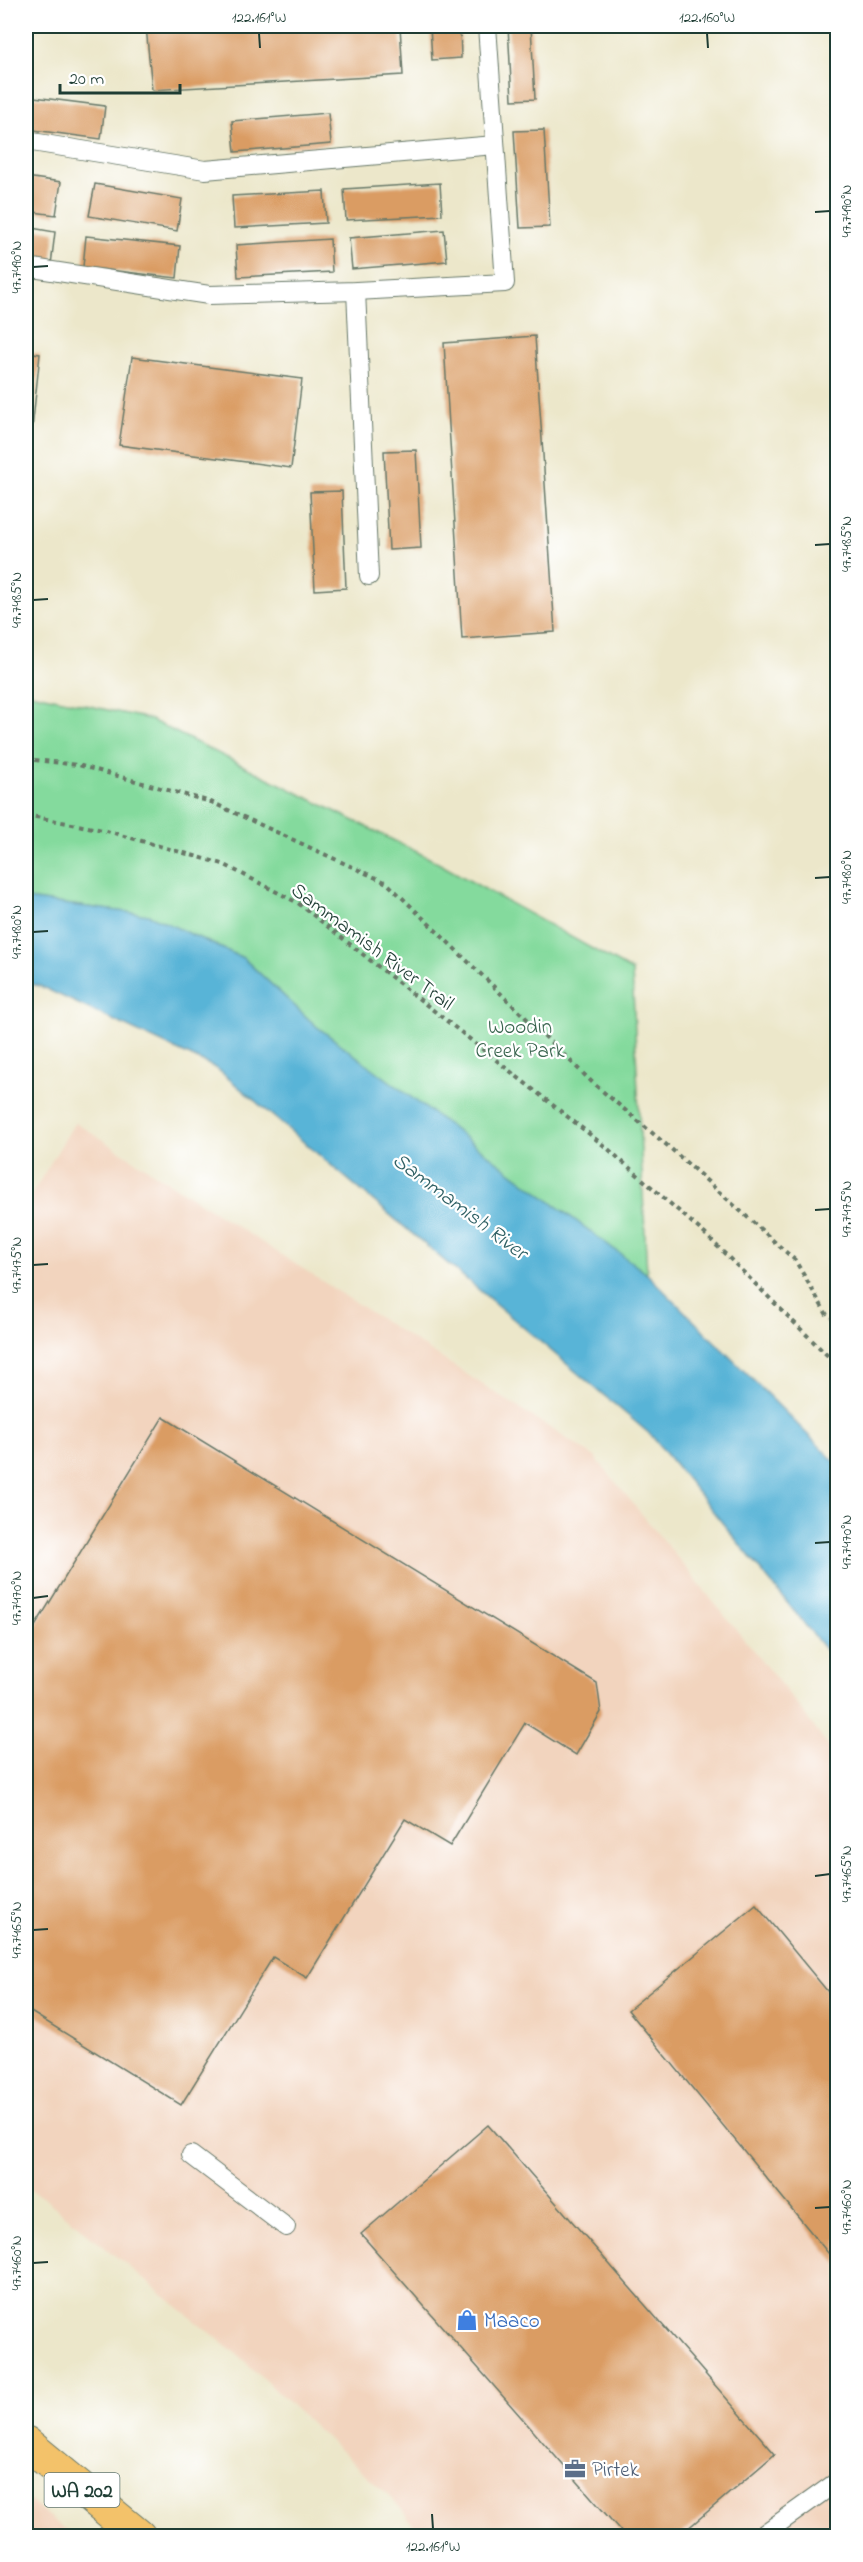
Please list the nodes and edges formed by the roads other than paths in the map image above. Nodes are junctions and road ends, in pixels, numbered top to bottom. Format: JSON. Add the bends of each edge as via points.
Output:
{"nodes":[{"id":1,"x":487,"y":26,"type":"edge"},
{"id":2,"x":26,"y":141,"type":"edge"},
{"id":3,"x":495,"y":145,"type":"junction"},
{"id":4,"x":26,"y":267,"type":"edge"},
{"id":5,"x":356,"y":291,"type":"junction"},
{"id":6,"x":369,"y":576,"type":"dead end"},
{"id":7,"x":191,"y":2155,"type":"dead end"},
{"id":8,"x":286,"y":2227,"type":"dead end"},
{"id":9,"x":26,"y":2443,"type":"edge"},
{"id":10,"x":837,"y":2481,"type":"edge"},
{"id":11,"x":139,"y":2536,"type":"edge"},
{"id":12,"x":761,"y":2536,"type":"edge"}],
"edges":[{"from":1,"to":3,"type":"lane"},
{"from":2,"to":3,"type":"lane","via":[[206,170]]},
{"from":3,"to":5,"type":"lane","via":[[505,283]]},
{"from":4,"to":5,"type":"lane","via":[[209,294]]},
{"from":5,"to":6,"type":"lane"},
{"from":7,"to":8,"type":"lane"},
{"from":9,"to":11,"type":"main road","number":"WA 202"},
{"from":10,"to":12,"type":"lane"}]}
